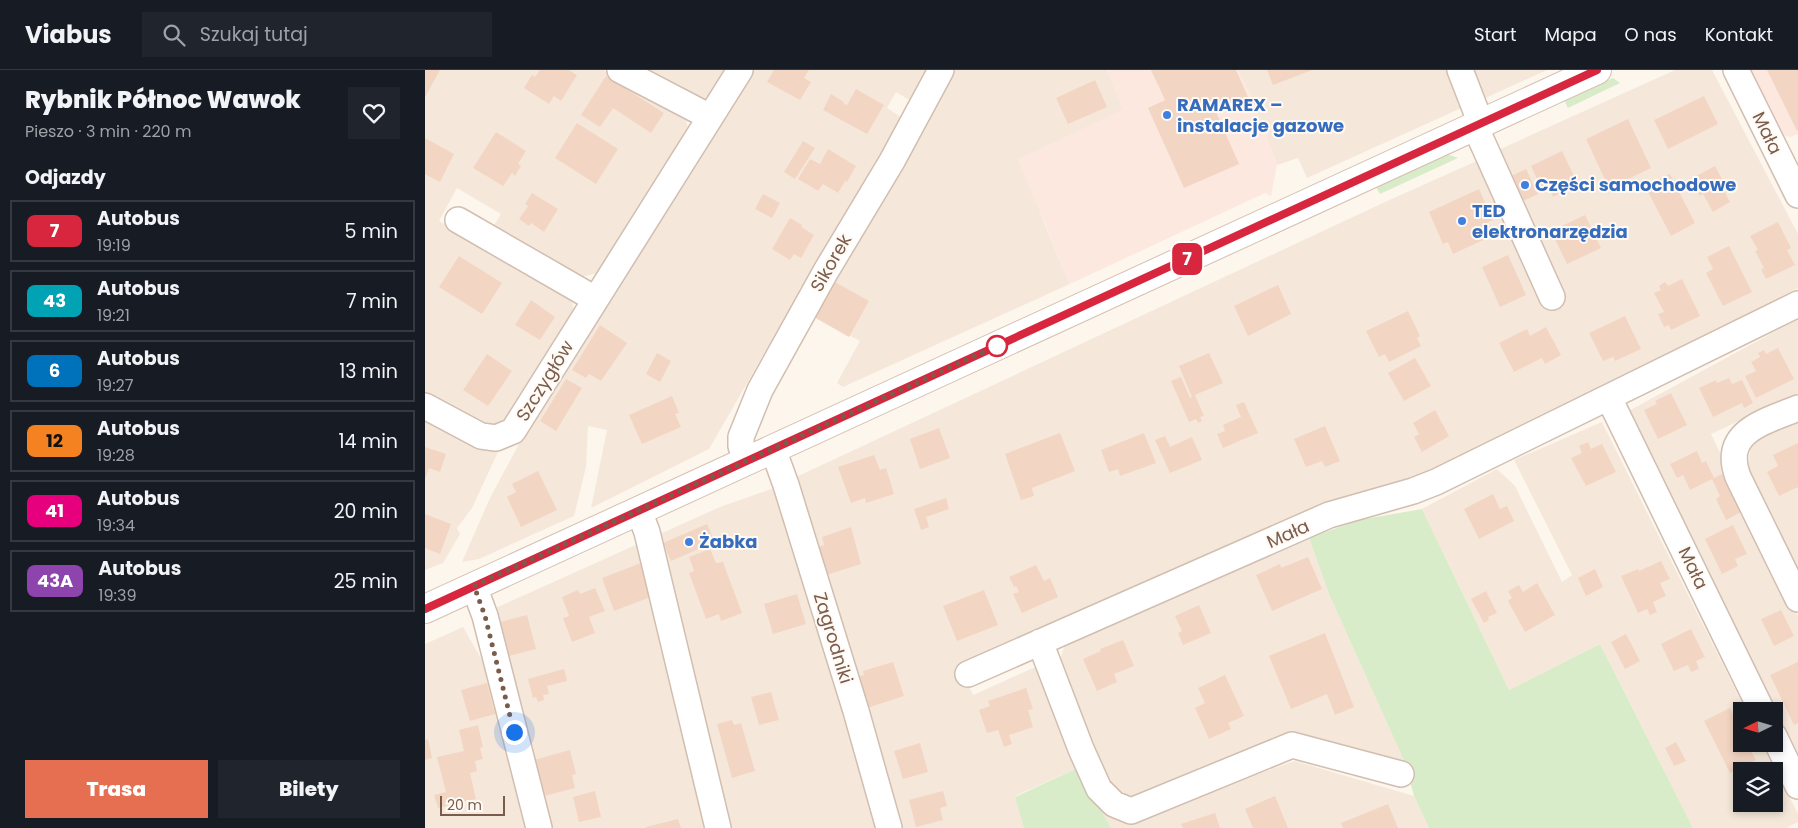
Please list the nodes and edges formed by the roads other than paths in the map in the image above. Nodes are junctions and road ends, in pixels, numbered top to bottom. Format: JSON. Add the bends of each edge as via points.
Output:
{"nodes":[{"id":1,"x":620,"y":70,"type":"edge"},
{"id":2,"x":740,"y":70,"type":"edge"},
{"id":3,"x":941,"y":70,"type":"edge"},
{"id":4,"x":1460,"y":70,"type":"edge"},
{"id":5,"x":1597,"y":70,"type":"edge"},
{"id":6,"x":1736,"y":70,"type":"edge"},
{"id":7,"x":710,"y":117,"type":"junction"},
{"id":8,"x":1478,"y":125,"type":"junction"},
{"id":9,"x":1798,"y":195,"type":"edge"},
{"id":10,"x":458,"y":220,"type":"dead end"},
{"id":11,"x":1552,"y":297,"type":"dead end"},
{"id":12,"x":595,"y":299,"type":"junction"},
{"id":13,"x":1798,"y":304,"type":"edge"},
{"id":14,"x":1609,"y":398,"type":"junction"},
{"id":15,"x":425,"y":406,"type":"edge"},
{"id":16,"x":1798,"y":408,"type":"edge"},
{"id":17,"x":773,"y":448,"type":"junction"},
{"id":18,"x":746,"y":461,"type":"junction"},
{"id":19,"x":639,"y":511,"type":"junction"},
{"id":20,"x":474,"y":586,"type":"junction"},
{"id":21,"x":1798,"y":599,"type":"edge"},
{"id":22,"x":425,"y":609,"type":"edge"},
{"id":23,"x":1040,"y":642,"type":"junction"},
{"id":24,"x":967,"y":674,"type":"dead end"},
{"id":25,"x":1758,"y":702,"type":"edge"},
{"id":26,"x":1782,"y":752,"type":"edge"},
{"id":27,"x":1401,"y":774,"type":"dead end"},
{"id":28,"x":1798,"y":786,"type":"edge"},
{"id":29,"x":539,"y":828,"type":"edge"},
{"id":30,"x":718,"y":828,"type":"edge"},
{"id":31,"x":889,"y":828,"type":"edge"}],
"edges":[{"from":1,"to":7,"type":"street"},
{"from":2,"to":7,"type":"street","name":"Szczygłów"},
{"from":3,"to":18,"type":"street","name":"Sikorek","via":[[760,390],[742,433],[741,446]]},
{"from":4,"to":8,"type":"street"},
{"from":5,"to":8,"type":"main road"},
{"from":6,"to":9,"type":"street","name":"Mała"},
{"from":7,"to":12,"type":"street","name":"Szczygłów"},
{"from":8,"to":11,"type":"street"},
{"from":8,"to":17,"type":"main road"},
{"from":10,"to":12,"type":"street"},
{"from":12,"to":15,"type":"street","name":"Szczygłów","via":[[518,426],[509,434],[496,438],[481,436]]},
{"from":13,"to":14,"type":"street","name":"Mała"},
{"from":14,"to":23,"type":"street","name":"Mała","via":[[1435,482],[1329,515]]},
{"from":14,"to":25,"type":"street","name":"Mała"},
{"from":16,"to":21,"type":"street","via":[[1744,434],[1733,458],[1738,477]]},
{"from":17,"to":18,"type":"main road"},
{"from":17,"to":31,"type":"street","name":"Zagrodniki","via":[[856,711]]},
{"from":18,"to":19,"type":"main road"},
{"from":19,"to":20,"type":"main road"},
{"from":19,"to":30,"type":"street","via":[[647,532]]},
{"from":20,"to":22,"type":"main road"},
{"from":20,"to":29,"type":"street","via":[[485,616]]},
{"from":23,"to":24,"type":"street","name":"Mała"},
{"from":23,"to":27,"type":"street","via":[[1099,789],[1115,804],[1131,811],[1292,745]]},
{"from":26,"to":28,"type":"street"}]}
